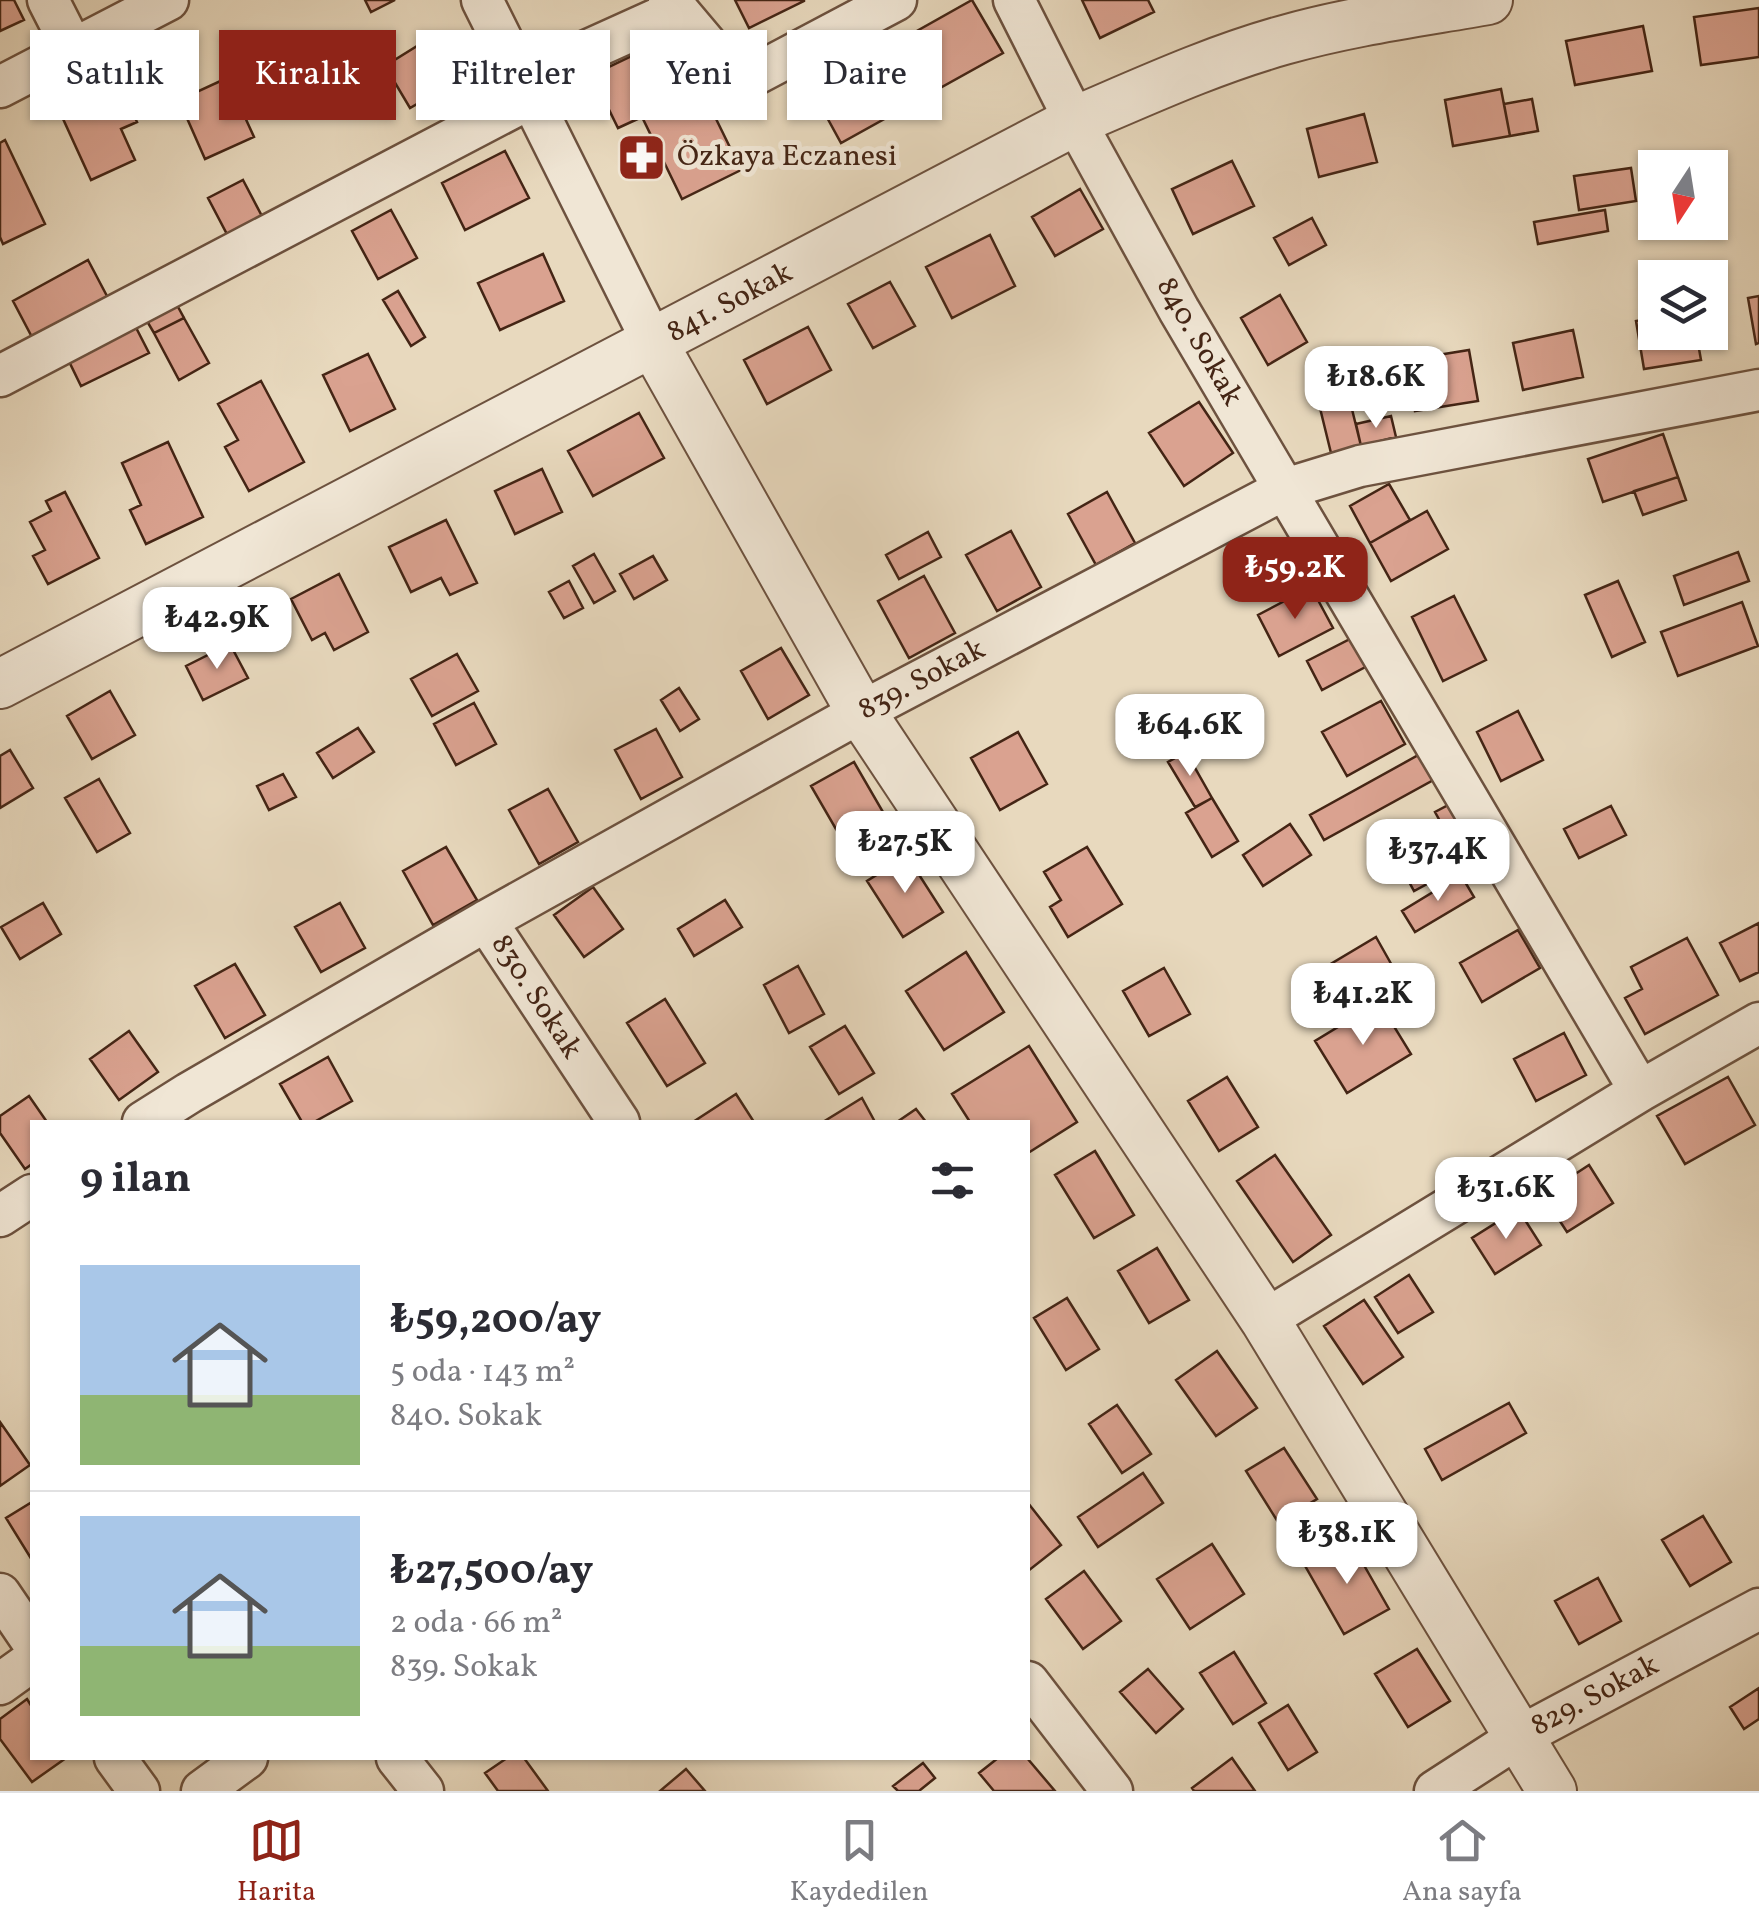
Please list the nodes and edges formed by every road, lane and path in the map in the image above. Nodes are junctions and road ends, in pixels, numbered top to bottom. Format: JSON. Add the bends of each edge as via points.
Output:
{"nodes":[{"id":1,"x":48,"y":0,"type":"edge"},
{"id":2,"x":168,"y":0,"type":"edge"},
{"id":3,"x":482,"y":0,"type":"edge"},
{"id":4,"x":896,"y":0,"type":"edge"},
{"id":5,"x":1014,"y":0,"type":"edge"},
{"id":6,"x":1488,"y":0,"type":"edge"},
{"id":7,"x":672,"y":5,"type":"edge"},
{"id":8,"x":850,"y":11,"type":"edge"},
{"id":9,"x":63,"y":30,"type":"edge"},
{"id":10,"x":110,"y":30,"type":"edge"},
{"id":11,"x":496,"y":30,"type":"edge"},
{"id":12,"x":610,"y":41,"type":"edge"},
{"id":13,"x":30,"y":71,"type":"edge"},
{"id":14,"x":0,"y":86,"type":"edge"},
{"id":15,"x":470,"y":120,"type":"edge"},
{"id":16,"x":540,"y":120,"type":"edge"},
{"id":17,"x":1075,"y":121,"type":"junction"},
{"id":18,"x":653,"y":344,"type":"junction"},
{"id":19,"x":0,"y":376,"type":"edge"},
{"id":20,"x":1759,"y":390,"type":"edge"},
{"id":21,"x":1285,"y":488,"type":"junction"},
{"id":22,"x":0,"y":684,"type":"edge"},
{"id":23,"x":861,"y":712,"type":"junction"},
{"id":24,"x":486,"y":921,"type":"junction"},
{"id":25,"x":1759,"y":1023,"type":"edge"},
{"id":26,"x":1640,"y":1091,"type":"junction"},
{"id":27,"x":198,"y":1108,"type":"edge"},
{"id":28,"x":152,"y":1120,"type":"edge"},
{"id":29,"x":619,"y":1120,"type":"edge"},
{"id":30,"x":30,"y":1196,"type":"edge"},
{"id":31,"x":0,"y":1216,"type":"edge"},
{"id":32,"x":1265,"y":1320,"type":"junction"},
{"id":33,"x":0,"y":1594,"type":"edge"},
{"id":34,"x":1759,"y":1608,"type":"edge"},
{"id":35,"x":30,"y":1638,"type":"edge"},
{"id":36,"x":30,"y":1663,"type":"edge"},
{"id":37,"x":0,"y":1684,"type":"edge"},
{"id":38,"x":1030,"y":1685,"type":"edge"},
{"id":39,"x":1517,"y":1738,"type":"junction"},
{"id":40,"x":117,"y":1760,"type":"edge"},
{"id":41,"x":245,"y":1760,"type":"edge"},
{"id":42,"x":399,"y":1760,"type":"edge"},
{"id":43,"x":140,"y":1791,"type":"edge"},
{"id":44,"x":202,"y":1791,"type":"edge"},
{"id":45,"x":423,"y":1791,"type":"edge"},
{"id":46,"x":1112,"y":1791,"type":"edge"},
{"id":47,"x":1435,"y":1791,"type":"edge"},
{"id":48,"x":1552,"y":1791,"type":"edge"}],
"edges":[{"from":1,"to":9,"type":"street"},
{"from":2,"to":10,"type":"street"},
{"from":3,"to":11,"type":"street"},
{"from":4,"to":8,"type":"street"},
{"from":5,"to":17,"type":"street","name":"840. Sokak"},
{"from":6,"to":17,"type":"street","name":"841. Sokak","via":[[1281,41]]},
{"from":7,"to":8,"type":"street","via":[[739,84]]},
{"from":7,"to":12,"type":"street"},
{"from":13,"to":14,"type":"street"},
{"from":15,"to":19,"type":"street"},
{"from":16,"to":18,"type":"street"},
{"from":17,"to":18,"type":"street","name":"841. Sokak"},
{"from":17,"to":21,"type":"street","name":"840. Sokak"},
{"from":18,"to":22,"type":"street","name":"841. Sokak"},
{"from":18,"to":23,"type":"street"},
{"from":20,"to":21,"type":"street","name":"839. Sokak","via":[[1360,466]]},
{"from":21,"to":23,"type":"street","name":"839. Sokak"},
{"from":21,"to":26,"type":"street","name":"840. Sokak"},
{"from":23,"to":24,"type":"street","name":"839. Sokak"},
{"from":23,"to":32,"type":"street"},
{"from":24,"to":27,"type":"street","name":"839. Sokak"},
{"from":24,"to":29,"type":"street","name":"830. Sokak"},
{"from":25,"to":26,"type":"street"},
{"from":26,"to":32,"type":"street"},
{"from":27,"to":28,"type":"street","name":"839. Sokak"},
{"from":30,"to":31,"type":"street"},
{"from":32,"to":39,"type":"street"},
{"from":33,"to":35,"type":"street"},
{"from":34,"to":39,"type":"street","name":"829. Sokak"},
{"from":36,"to":37,"type":"street"},
{"from":38,"to":46,"type":"street"},
{"from":39,"to":47,"type":"street","name":"829. Sokak"},
{"from":39,"to":48,"type":"street"},
{"from":40,"to":43,"type":"street"},
{"from":41,"to":44,"type":"street"},
{"from":42,"to":45,"type":"street"}]}
